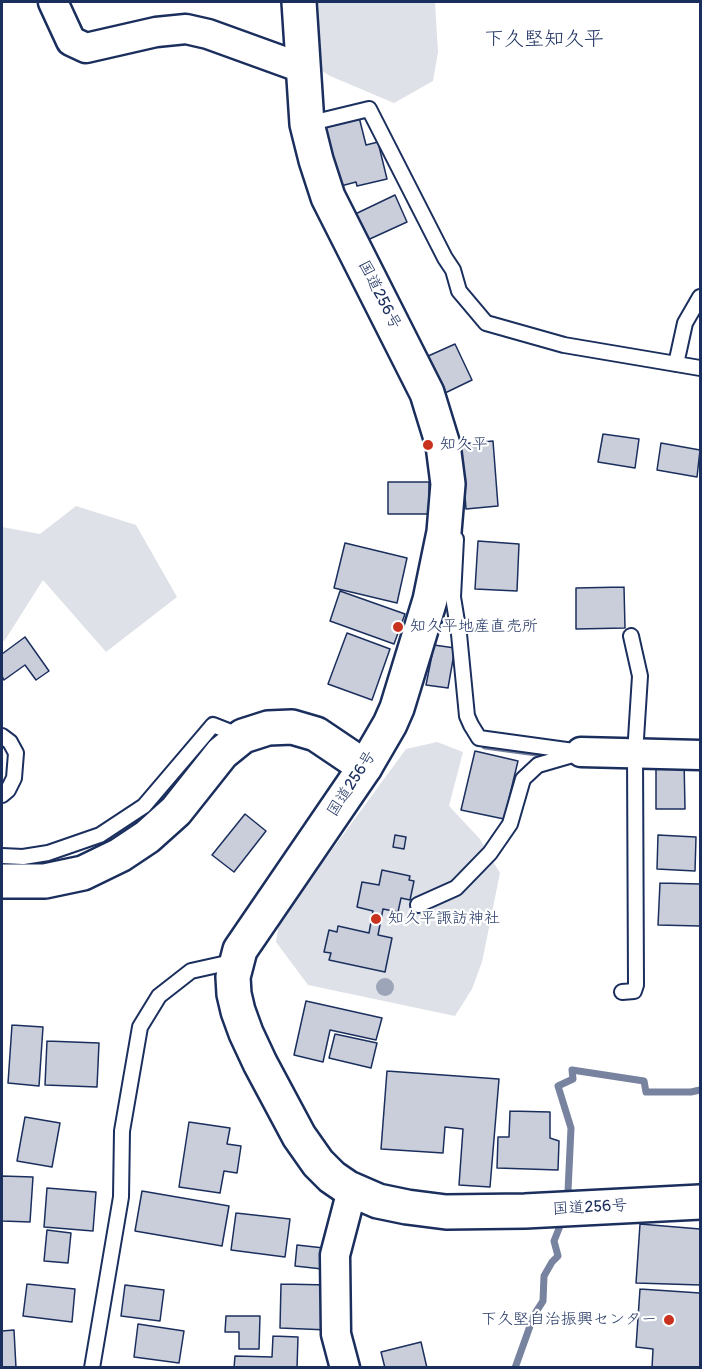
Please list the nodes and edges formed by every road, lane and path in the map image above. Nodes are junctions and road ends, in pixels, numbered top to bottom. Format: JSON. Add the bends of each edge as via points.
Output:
{"nodes":[{"id":1,"x":53,"y":2,"type":"edge"},
{"id":2,"x":299,"y":2,"type":"edge"},
{"id":3,"x":302,"y":68,"type":"junction"},
{"id":4,"x":307,"y":124,"type":"junction"},
{"id":5,"x":700,"y":297,"type":"edge"},
{"id":6,"x":676,"y":364,"type":"junction"},
{"id":7,"x":700,"y":368,"type":"edge"},
{"id":8,"x":444,"y":525,"type":"junction"},
{"id":9,"x":631,"y":636,"type":"dead end"},
{"id":10,"x":2,"y":736,"type":"edge"},
{"id":11,"x":243,"y":736,"type":"junction"},
{"id":12,"x":581,"y":752,"type":"junction"},
{"id":13,"x":635,"y":754,"type":"junction"},
{"id":14,"x":700,"y":755,"type":"edge"},
{"id":15,"x":365,"y":766,"type":"junction"},
{"id":16,"x":2,"y":795,"type":"edge"},
{"id":17,"x":2,"y":856,"type":"edge"},
{"id":18,"x":2,"y":881,"type":"edge"},
{"id":19,"x":418,"y":905,"type":"dead end"},
{"id":20,"x":236,"y":961,"type":"junction"},
{"id":21,"x":622,"y":992,"type":"dead end"},
{"id":22,"x":352,"y":1190,"type":"junction"},
{"id":23,"x":700,"y":1202,"type":"edge"},
{"id":24,"x":92,"y":1368,"type":"edge"},
{"id":25,"x":345,"y":1368,"type":"edge"}],
"edges":[{"from":1,"to":3,"type":"street","via":[[71,41],[86,48],[186,28]]},
{"from":2,"to":3,"type":"main road","name":"国道256号"},
{"from":3,"to":4,"type":"main road","name":"国道256号"},
{"from":4,"to":6,"type":"lane","via":[[369,109],[453,270],[459,291],[486,323],[564,345]]},
{"from":4,"to":8,"type":"main road","name":"国道256号","via":[[328,196],[427,393],[443,445],[448,484]]},
{"from":5,"to":6,"type":"lane","via":[[685,323]]},
{"from":6,"to":7,"type":"lane"},
{"from":8,"to":12,"type":"lane","via":[[456,534],[453,597],[467,716],[479,738]]},
{"from":8,"to":15,"type":"main road","name":"国道256号","via":[[430,600],[397,708]]},
{"from":9,"to":13,"type":"lane","via":[[640,676]]},
{"from":10,"to":16,"type":"lane","via":[[16,753],[14,778]]},
{"from":11,"to":15,"type":"main road","via":[[268,728],[292,727],[316,734]]},
{"from":11,"to":17,"type":"lane","via":[[213,725],[144,806],[100,835],[48,853],[23,858]]},
{"from":11,"to":18,"type":"main road","via":[[222,753],[176,812],[120,855],[83,873],[45,881]]},
{"from":12,"to":13,"type":"street"},
{"from":12,"to":19,"type":"lane","via":[[538,765],[524,779],[510,825],[490,853],[456,888]]},
{"from":13,"to":14,"type":"street"},
{"from":13,"to":21,"type":"lane","via":[[636,985],[634,991]]},
{"from":15,"to":20,"type":"main road","name":"国道256号"},
{"from":20,"to":22,"type":"main road","name":"国道256号","via":[[234,994],[260,1063],[318,1163]]},
{"from":20,"to":24,"type":"lane","via":[[191,971],[159,996],[141,1028],[122,1131],[121,1197]]},
{"from":22,"to":23,"type":"main road","name":"国道256号","via":[[378,1201],[446,1212]]},
{"from":22,"to":25,"type":"street","via":[[335,1255],[336,1334]]}]}
